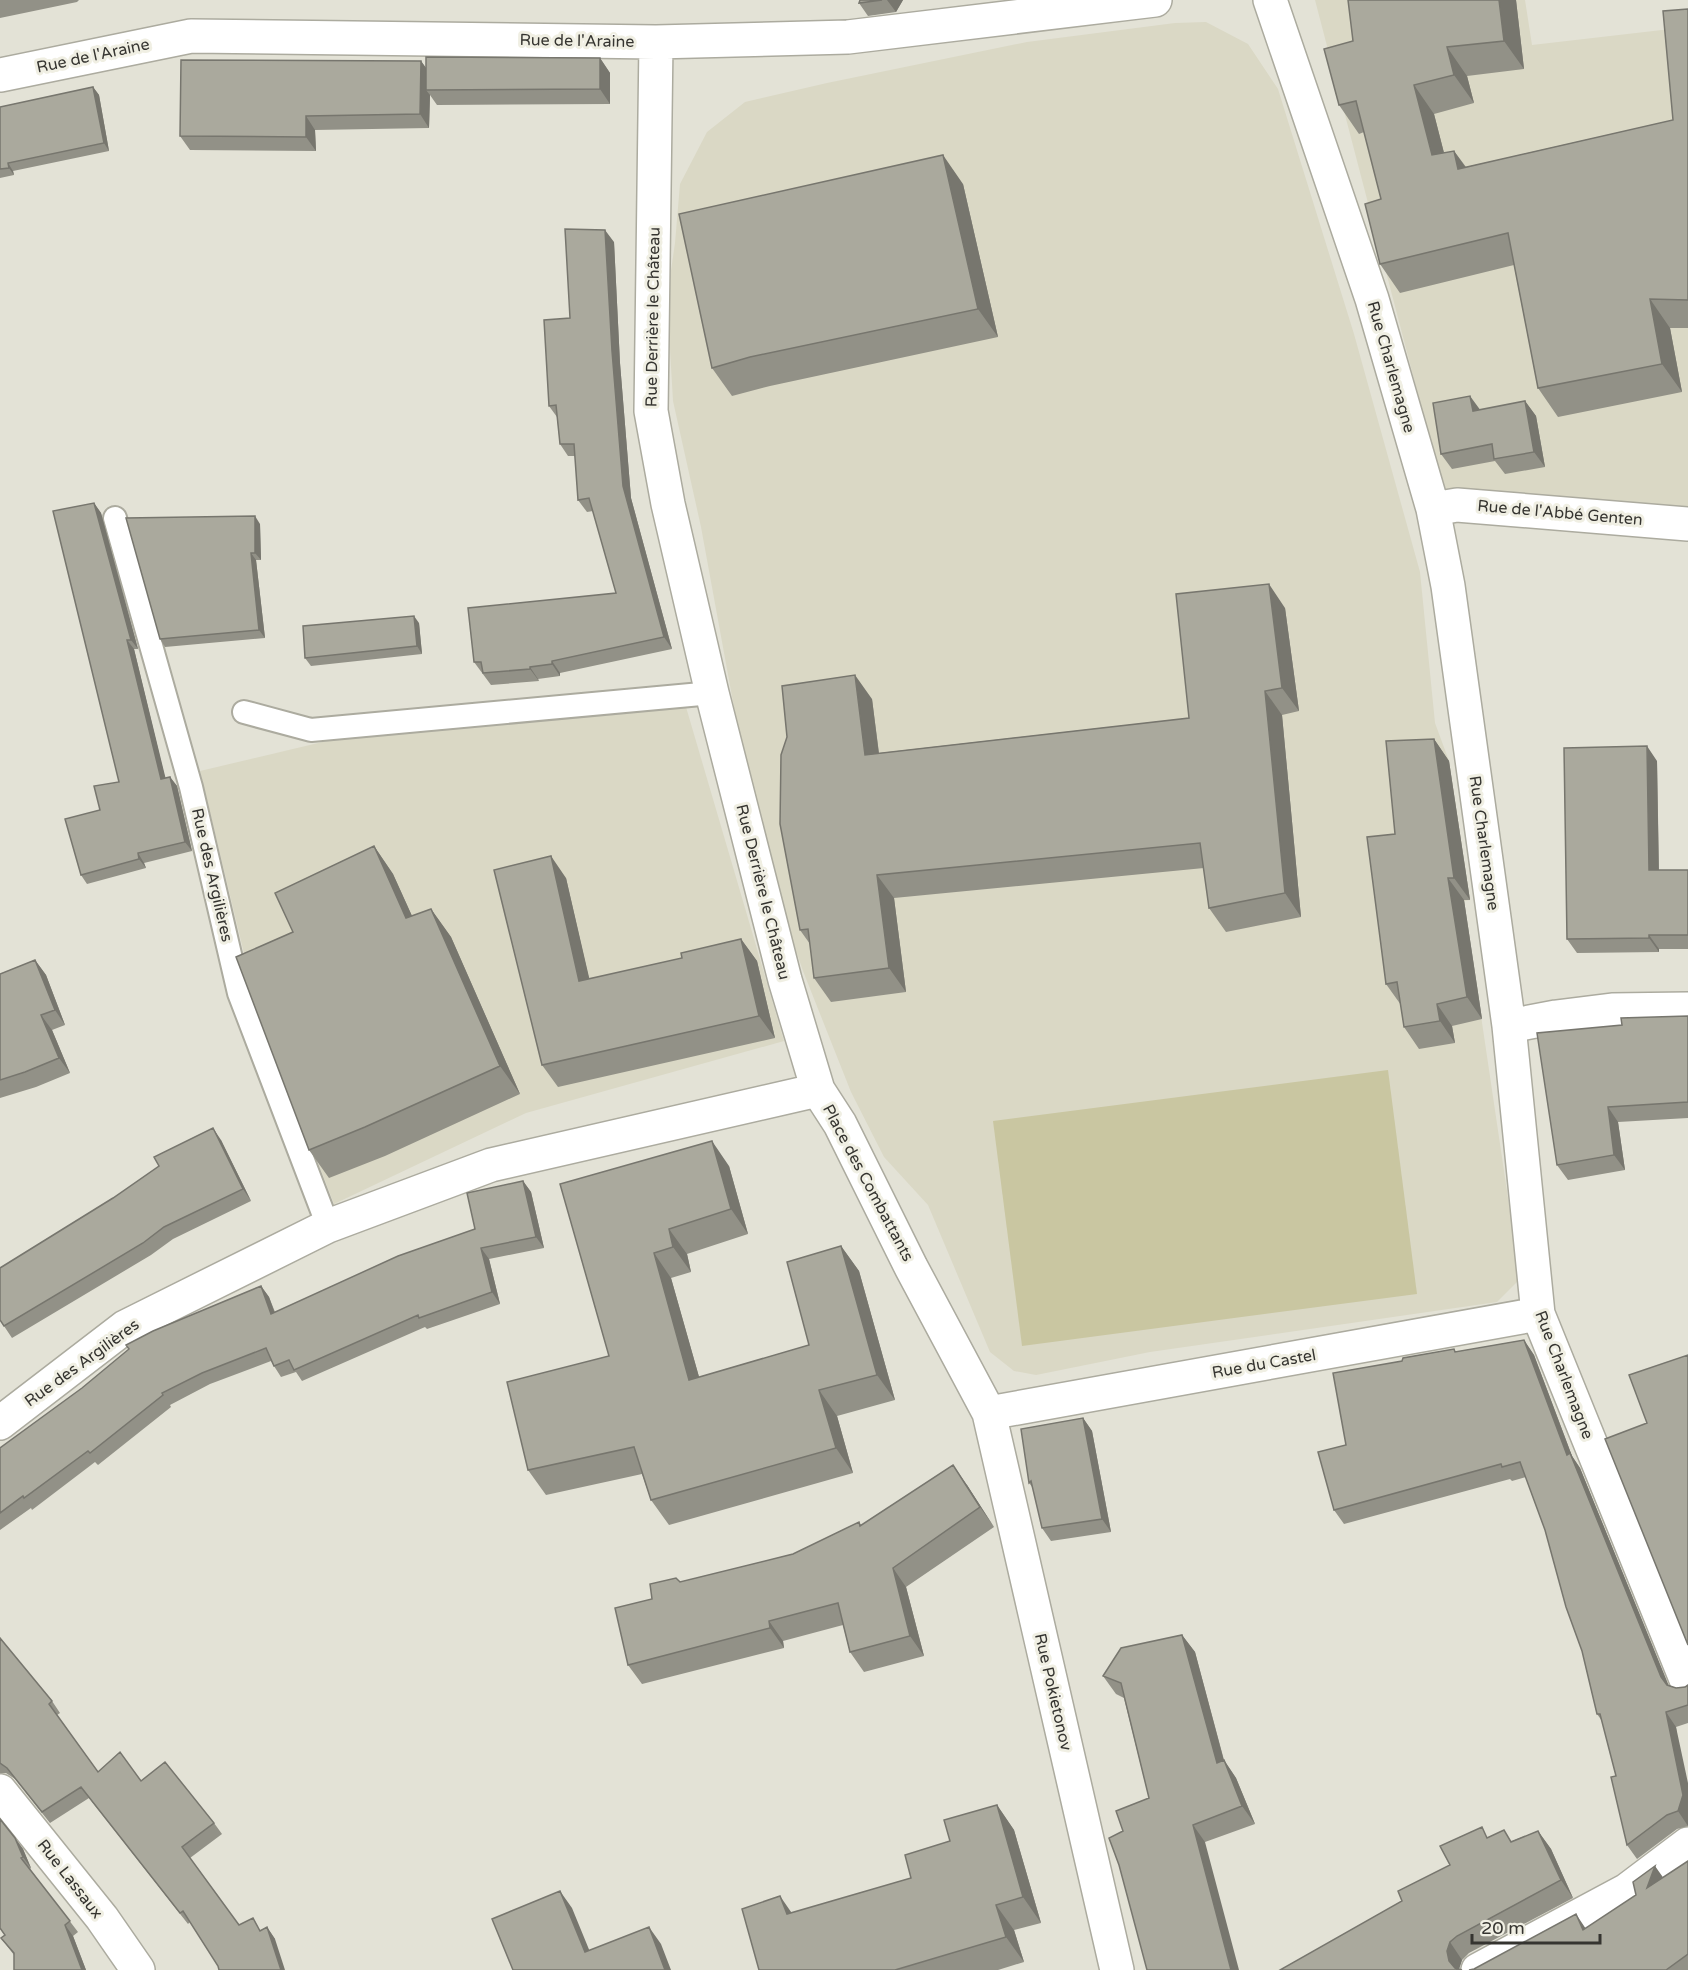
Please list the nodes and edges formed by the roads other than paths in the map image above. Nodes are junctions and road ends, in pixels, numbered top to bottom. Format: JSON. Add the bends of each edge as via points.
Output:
{"nodes":[{"id":1,"x":1155,"y":0,"type":"edge"},
{"id":2,"x":1270,"y":0,"type":"edge"},
{"id":3,"x":656,"y":42,"type":"junction"},
{"id":4,"x":0,"y":75,"type":"edge"},
{"id":5,"x":1433,"y":509,"type":"junction"},
{"id":6,"x":115,"y":518,"type":"dead end"},
{"id":7,"x":1688,"y":524,"type":"edge"},
{"id":8,"x":712,"y":693,"type":"junction"},
{"id":9,"x":244,"y":712,"type":"dead end"},
{"id":10,"x":1688,"y":1009,"type":"edge"},
{"id":11,"x":1509,"y":1026,"type":"junction"},
{"id":12,"x":818,"y":1090,"type":"junction"},
{"id":13,"x":491,"y":1165,"type":"joint"},
{"id":14,"x":327,"y":1226,"type":"junction"},
{"id":15,"x":1538,"y":1314,"type":"junction"},
{"id":16,"x":989,"y":1413,"type":"junction"},
{"id":17,"x":0,"y":1424,"type":"edge"},
{"id":18,"x":1688,"y":1684,"type":"edge"},
{"id":19,"x":0,"y":1791,"type":"edge"},
{"id":20,"x":1688,"y":1844,"type":"edge"},
{"id":21,"x":138,"y":1970,"type":"edge"},
{"id":22,"x":1117,"y":1970,"type":"edge"},
{"id":23,"x":1478,"y":1970,"type":"edge"}],
"edges":[{"from":1,"to":3,"type":"street","name":"Rue de l'Araine","via":[[848,37]]},
{"from":2,"to":5,"type":"street","name":"Rue Charlemagne","via":[[1372,299]]},
{"from":3,"to":4,"type":"street","name":"Rue de l'Araine","via":[[191,36]]},
{"from":3,"to":8,"type":"street","name":"Rue Derrière le Château","via":[[651,411]]},
{"from":5,"to":7,"type":"street","name":"Rue de l'Abbé Genten","via":[[1457,505]]},
{"from":5,"to":11,"type":"street","name":"Rue Charlemagne","via":[[1450,597]]},
{"from":6,"to":14,"type":"lane","name":"Rue des Argilières","via":[[191,787],[239,993]]},
{"from":8,"to":9,"type":"lane","via":[[311,730]]},
{"from":8,"to":12,"type":"street","name":"Rue Derrière le Château","via":[[785,980]]},
{"from":10,"to":11,"type":"street","via":[[1612,1010]]},
{"from":11,"to":15,"type":"street","name":"Rue Charlemagne"},
{"from":12,"to":13,"type":"street","name":"Place des Combattants"},
{"from":12,"to":16,"type":"street","name":"Place des Combattants","via":[[840,1124]]},
{"from":13,"to":14,"type":"street","name":"Rue des Argilières"},
{"from":14,"to":17,"type":"street","name":"Rue des Argilières","via":[[125,1327]]},
{"from":15,"to":16,"type":"street","name":"Rue du Castel"},
{"from":15,"to":18,"type":"street","name":"Rue Charlemagne"},
{"from":16,"to":22,"type":"street","name":"Rue Pokietonov"},
{"from":19,"to":21,"type":"street","name":"Rue Lassaux","via":[[102,1918]]},
{"from":20,"to":23,"type":"street","via":[[1627,1890]]}]}
